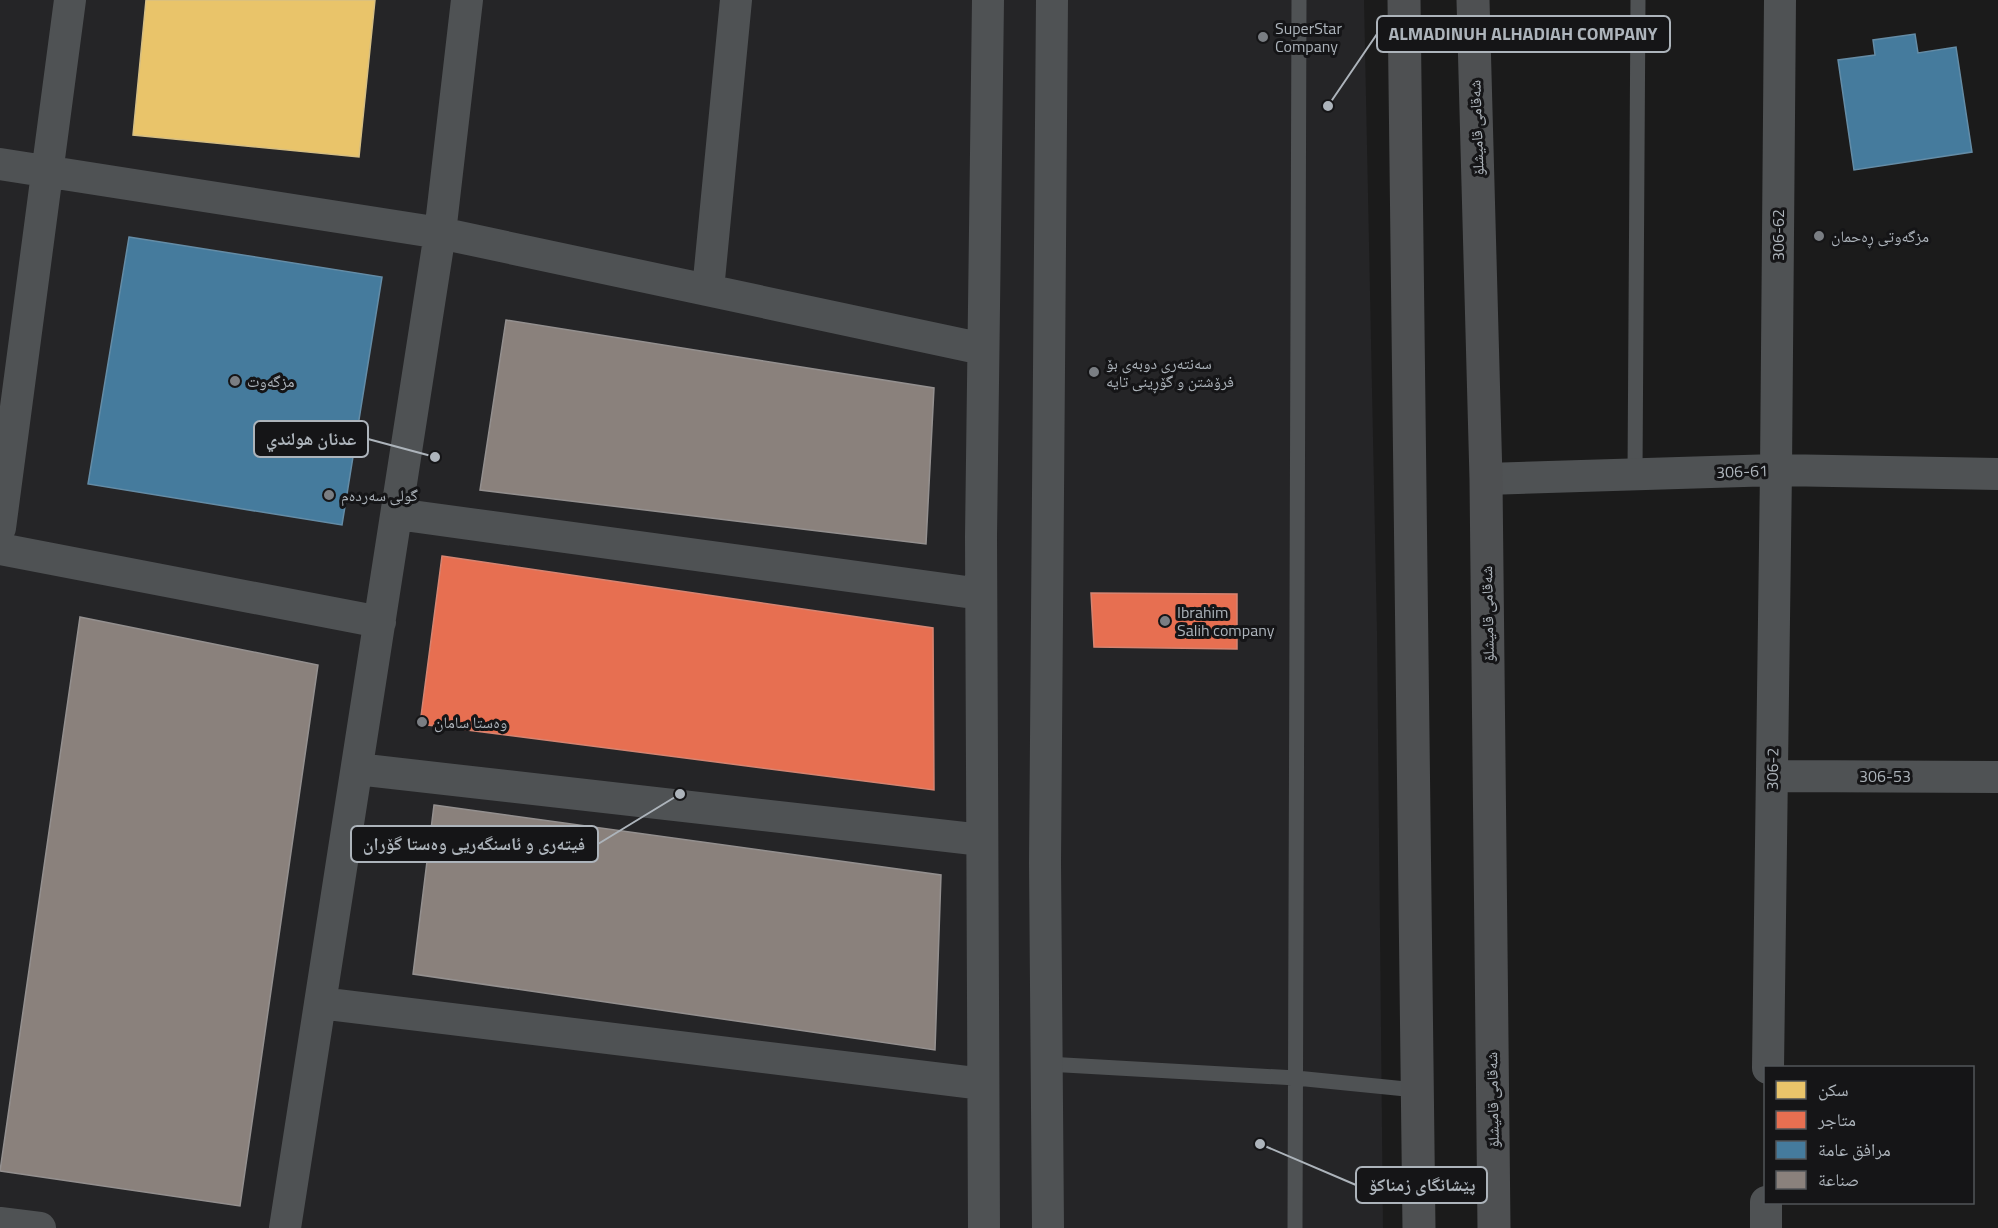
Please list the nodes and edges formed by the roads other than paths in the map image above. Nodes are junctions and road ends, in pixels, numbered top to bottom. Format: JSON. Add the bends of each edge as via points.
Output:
{"nodes":[{"id":1,"x":70,"y":0,"type":"edge"},
{"id":2,"x":467,"y":0,"type":"edge"},
{"id":3,"x":736,"y":0,"type":"edge"},
{"id":4,"x":988,"y":0,"type":"edge"},
{"id":5,"x":1052,"y":0,"type":"edge"},
{"id":6,"x":1299,"y":0,"type":"edge"},
{"id":7,"x":1404,"y":0,"type":"edge"},
{"id":8,"x":1473,"y":0,"type":"edge"},
{"id":9,"x":1638,"y":0,"type":"edge"},
{"id":10,"x":1780,"y":0,"type":"edge"},
{"id":11,"x":0,"y":164,"type":"edge"},
{"id":12,"x":48,"y":171,"type":"junction"},
{"id":13,"x":440,"y":233,"type":"junction"},
{"id":14,"x":708,"y":290,"type":"junction"},
{"id":15,"x":983,"y":349,"type":"junction"},
{"id":16,"x":1776,"y":470,"type":"junction"},
{"id":17,"x":1635,"y":474,"type":"junction"},
{"id":18,"x":1998,"y":474,"type":"edge"},
{"id":19,"x":1486,"y":479,"type":"junction"},
{"id":20,"x":397,"y":514,"type":"junction"},
{"id":21,"x":0,"y":528,"type":"edge"},
{"id":22,"x":0,"y":549,"type":"edge"},
{"id":23,"x":981,"y":594,"type":"junction"},
{"id":24,"x":380,"y":622,"type":"junction"},
{"id":25,"x":357,"y":769,"type":"junction"},
{"id":26,"x":1772,"y":776,"type":"junction"},
{"id":27,"x":1998,"y":777,"type":"edge"},
{"id":28,"x":982,"y":840,"type":"junction"},
{"id":29,"x":320,"y":1003,"type":"junction"},
{"id":30,"x":1047,"y":1064,"type":"junction"},
{"id":31,"x":1768,"y":1066,"type":"edge"},
{"id":32,"x":1296,"y":1078,"type":"junction"},
{"id":33,"x":983,"y":1083,"type":"junction"},
{"id":34,"x":1416,"y":1090,"type":"junction"},
{"id":35,"x":1766,"y":1204,"type":"edge"},
{"id":36,"x":0,"y":1222,"type":"edge"},
{"id":37,"x":40,"y":1228,"type":"edge"},
{"id":38,"x":285,"y":1228,"type":"edge"},
{"id":39,"x":984,"y":1228,"type":"edge"},
{"id":40,"x":1048,"y":1228,"type":"edge"},
{"id":41,"x":1295,"y":1228,"type":"edge"},
{"id":42,"x":1419,"y":1228,"type":"edge"},
{"id":43,"x":1494,"y":1228,"type":"edge"},
{"id":44,"x":1766,"y":1228,"type":"edge"}],
"edges":[{"from":1,"to":12,"type":"street"},
{"from":2,"to":13,"type":"street"},
{"from":3,"to":14,"type":"street"},
{"from":4,"to":15,"type":"street"},
{"from":5,"to":30,"type":"street"},
{"from":6,"to":32,"type":"lane"},
{"from":7,"to":34,"type":"street"},
{"from":8,"to":19,"type":"street","name":"شەقامی قامیشلۆ"},
{"from":9,"to":17,"type":"lane"},
{"from":10,"to":16,"type":"street","name":"306-62"},
{"from":11,"to":12,"type":"street"},
{"from":12,"to":13,"type":"street"},
{"from":12,"to":21,"type":"street"},
{"from":13,"to":14,"type":"street"},
{"from":13,"to":20,"type":"street"},
{"from":14,"to":15,"type":"street"},
{"from":15,"to":23,"type":"street"},
{"from":16,"to":17,"type":"street","name":"306-61"},
{"from":16,"to":18,"type":"street","name":"306-61"},
{"from":16,"to":26,"type":"street","name":"306-2"},
{"from":17,"to":19,"type":"street","name":"306-61"},
{"from":19,"to":43,"type":"street","name":"شەقامی قامیشلۆ"},
{"from":20,"to":23,"type":"street"},
{"from":20,"to":24,"type":"street"},
{"from":22,"to":24,"type":"street"},
{"from":23,"to":28,"type":"street"},
{"from":24,"to":25,"type":"street"},
{"from":25,"to":28,"type":"street"},
{"from":25,"to":29,"type":"street"},
{"from":26,"to":27,"type":"street","name":"306-53"},
{"from":26,"to":31,"type":"street","name":"306-2"},
{"from":28,"to":33,"type":"street"},
{"from":29,"to":33,"type":"street"},
{"from":29,"to":38,"type":"street"},
{"from":30,"to":32,"type":"lane"},
{"from":30,"to":40,"type":"street"},
{"from":32,"to":34,"type":"lane"},
{"from":32,"to":41,"type":"lane"},
{"from":33,"to":39,"type":"street"},
{"from":34,"to":42,"type":"street"},
{"from":35,"to":44,"type":"street"},
{"from":36,"to":37,"type":"street"}]}
